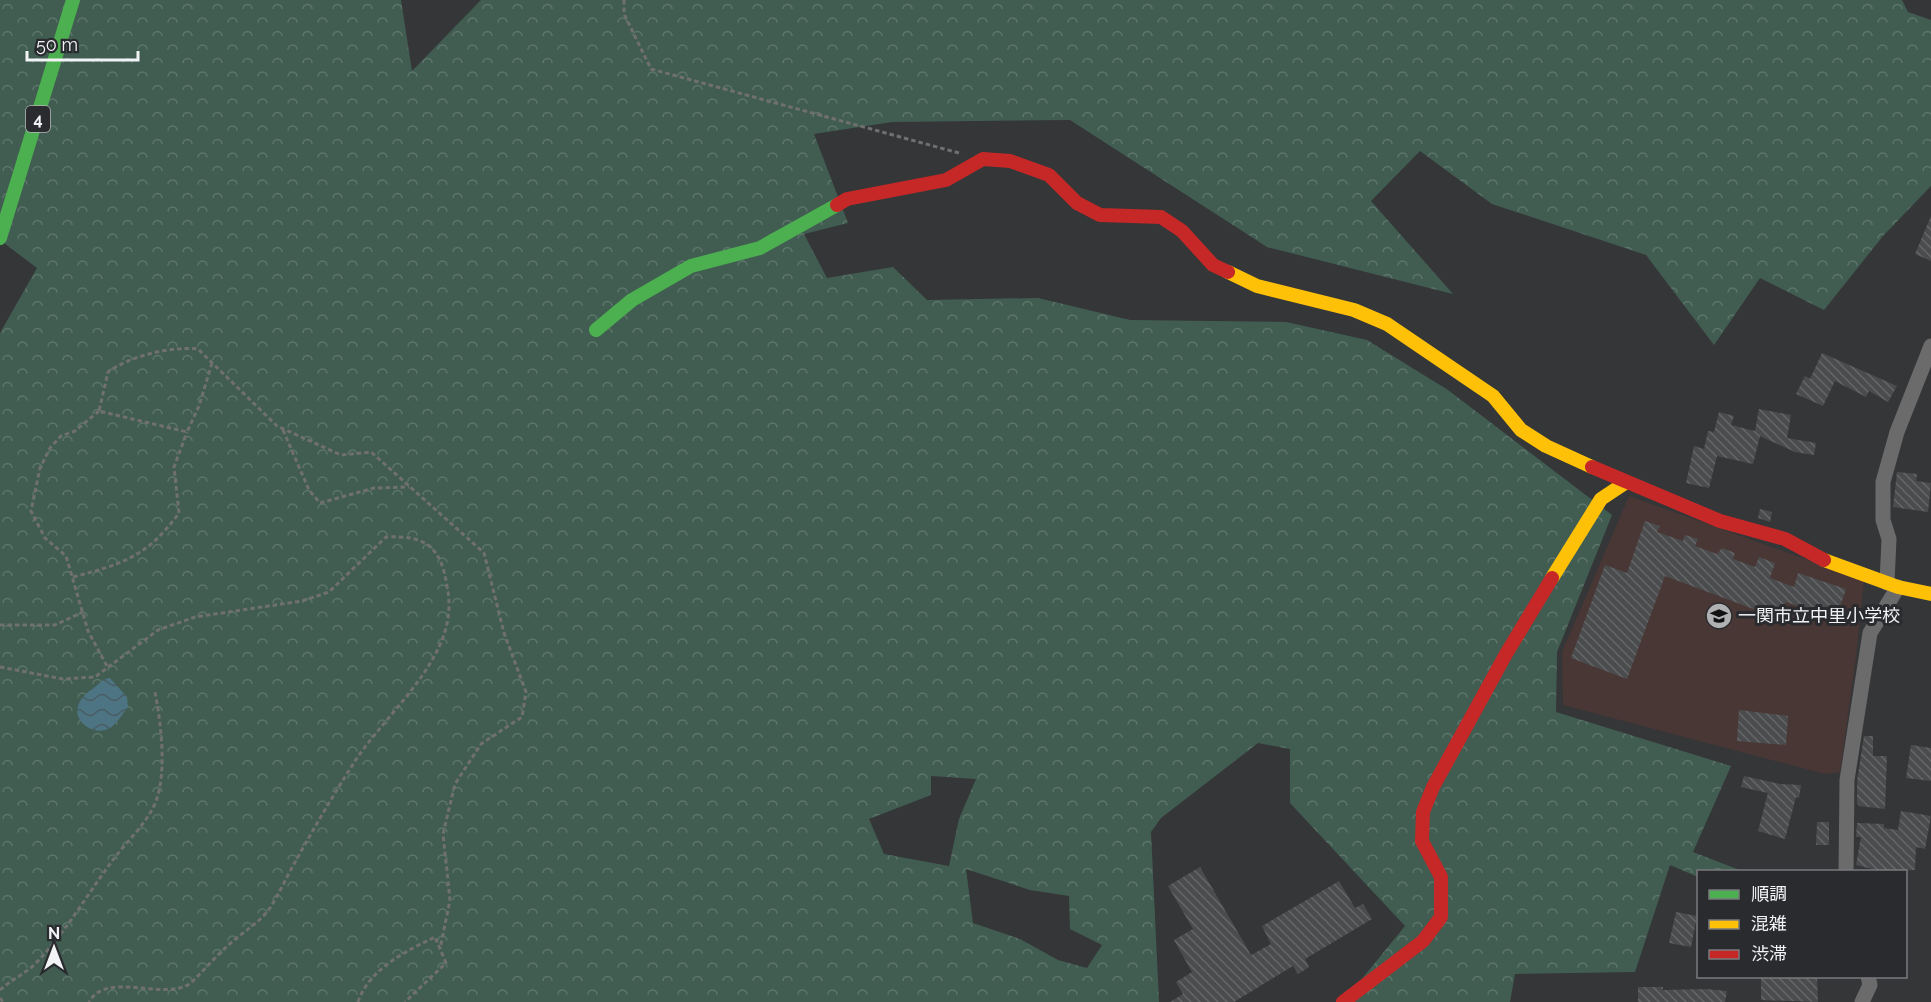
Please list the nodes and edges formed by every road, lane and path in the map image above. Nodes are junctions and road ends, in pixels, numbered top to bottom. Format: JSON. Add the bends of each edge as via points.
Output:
{"nodes":[{"id":1,"x":73,"y":0,"type":"edge"},
{"id":2,"x":624,"y":0,"type":"edge"},
{"id":3,"x":983,"y":159,"type":"junction"},
{"id":4,"x":0,"y":238,"type":"edge"},
{"id":5,"x":596,"y":330,"type":"dead end"},
{"id":6,"x":1931,"y":346,"type":"edge"},
{"id":7,"x":212,"y":363,"type":"junction"},
{"id":8,"x":99,"y":411,"type":"junction"},
{"id":9,"x":282,"y":428,"type":"junction"},
{"id":10,"x":187,"y":432,"type":"junction"},
{"id":11,"x":1625,"y":483,"type":"junction"},
{"id":12,"x":410,"y":486,"type":"junction"},
{"id":13,"x":73,"y":577,"type":"junction"},
{"id":14,"x":1893,"y":585,"type":"junction"},
{"id":15,"x":1931,"y":594,"type":"edge"},
{"id":16,"x":83,"y":612,"type":"junction"},
{"id":17,"x":0,"y":625,"type":"edge"},
{"id":18,"x":0,"y":667,"type":"edge"},
{"id":19,"x":108,"y":668,"type":"junction"},
{"id":20,"x":154,"y":693,"type":"dead end"},
{"id":21,"x":1846,"y":870,"type":"edge"},
{"id":22,"x":440,"y":949,"type":"junction"},
{"id":23,"x":1868,"y":978,"type":"edge"},
{"id":24,"x":0,"y":990,"type":"edge"},
{"id":25,"x":0,"y":998,"type":"edge"},
{"id":26,"x":3,"y":1002,"type":"edge"},
{"id":27,"x":89,"y":1002,"type":"edge"},
{"id":28,"x":358,"y":1002,"type":"edge"},
{"id":29,"x":405,"y":1002,"type":"edge"},
{"id":30,"x":1343,"y":1002,"type":"edge"},
{"id":31,"x":1862,"y":1002,"type":"edge"}],
"edges":[{"from":1,"to":4,"type":"main road","number":"4"},
{"from":2,"to":3,"type":"path","via":[[624,14],[651,69]]},
{"from":3,"to":5,"type":"main road","via":[[946,180],[847,199],[760,248],[691,266],[632,300]]},
{"from":3,"to":11,"type":"main road","via":[[1010,161],[1049,175],[1077,203],[1100,215],[1161,217],[1182,231],[1213,265],[1248,282],[1354,310],[1387,324],[1493,396],[1521,430]]},
{"from":6,"to":14,"type":"street","via":[[1897,432],[1883,482],[1883,520],[1889,539]]},
{"from":7,"to":8,"type":"path","via":[[198,349],[185,347],[121,363],[108,372]]},
{"from":7,"to":9,"type":"path"},
{"from":7,"to":10,"type":"path"},
{"from":8,"to":10,"type":"path"},
{"from":8,"to":13,"type":"path","via":[[50,448],[40,468],[31,511],[45,538],[66,556]]},
{"from":9,"to":12,"type":"path","via":[[341,455],[371,452]]},
{"from":9,"to":12,"type":"path","via":[[309,490],[320,503],[374,488]]},
{"from":10,"to":13,"type":"path","via":[[174,467],[179,513],[171,524],[136,557]]},
{"from":11,"to":14,"type":"main road","via":[[1720,521],[1785,539],[1832,564]]},
{"from":11,"to":30,"type":"main road","via":[[1601,499],[1506,654],[1433,787],[1423,812],[1422,841],[1441,877],[1441,917],[1423,941]]},
{"from":12,"to":22,"type":"path","via":[[484,553],[504,633],[526,692],[522,717],[481,744],[455,784],[443,834],[450,900]]},
{"from":13,"to":16,"type":"path"},
{"from":14,"to":15,"type":"main road"},
{"from":14,"to":21,"type":"street","via":[[1870,633],[1847,780]]},
{"from":16,"to":17,"type":"path","via":[[55,625]]},
{"from":16,"to":19,"type":"path","via":[[95,648]]},
{"from":18,"to":19,"type":"path","via":[[63,679],[95,677]]},
{"from":19,"to":27,"type":"path","via":[[158,630],[188,619],[302,601],[329,592],[386,537],[410,536],[442,559],[449,596],[449,619],[442,641],[424,673],[356,760],[270,908],[189,985],[166,992],[108,989]]},
{"from":20,"to":24,"type":"path","via":[[160,718],[162,775],[149,814],[56,941],[34,965]]},
{"from":22,"to":28,"type":"path","via":[[435,937],[394,957],[361,993]]},
{"from":22,"to":29,"type":"path","via":[[446,963]]},
{"from":23,"to":31,"type":"street","via":[[1870,985]]},
{"from":25,"to":26,"type":"path"}]}
